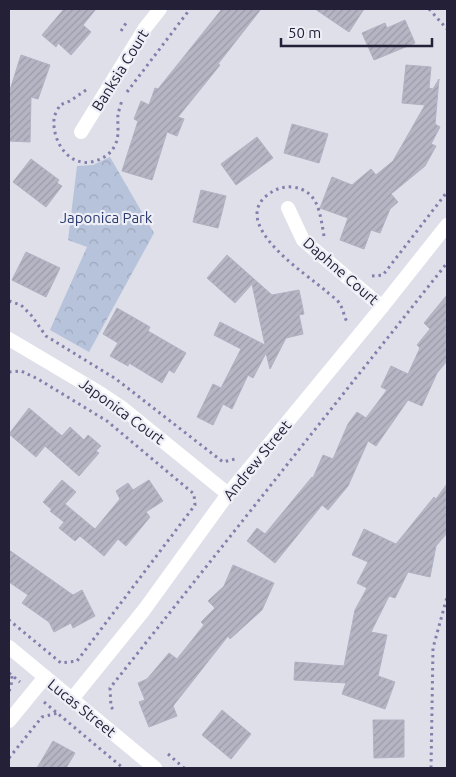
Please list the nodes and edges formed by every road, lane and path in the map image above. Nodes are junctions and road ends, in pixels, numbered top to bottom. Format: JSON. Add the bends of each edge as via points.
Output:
{"nodes":[{"id":1,"x":160,"y":9,"type":"edge"},
{"id":2,"x":429,"y":9,"type":"edge"},
{"id":3,"x":447,"y":29,"type":"edge"},
{"id":4,"x":81,"y":132,"type":"dead end"},
{"id":5,"x":447,"y":192,"type":"edge"},
{"id":6,"x":288,"y":208,"type":"dead end"},
{"id":7,"x":447,"y":225,"type":"edge"},
{"id":8,"x":325,"y":242,"type":"dead end"},
{"id":9,"x":447,"y":263,"type":"edge"},
{"id":10,"x":366,"y":277,"type":"dead end"},
{"id":11,"x":9,"y":301,"type":"edge"},
{"id":12,"x":382,"y":307,"type":"junction"},
{"id":13,"x":340,"y":329,"type":"dead end"},
{"id":14,"x":9,"y":339,"type":"edge"},
{"id":15,"x":9,"y":372,"type":"edge"},
{"id":16,"x":237,"y":459,"type":"dead end"},
{"id":17,"x":228,"y":494,"type":"junction"},
{"id":18,"x":447,"y":597,"type":"edge"},
{"id":19,"x":9,"y":620,"type":"edge"},
{"id":20,"x":9,"y":647,"type":"edge"},
{"id":21,"x":10,"y":674,"type":"edge"},
{"id":22,"x":45,"y":677,"type":"junction"},
{"id":23,"x":9,"y":691,"type":"edge"},
{"id":24,"x":32,"y":692,"type":"junction"},
{"id":25,"x":72,"y":698,"type":"junction"},
{"id":26,"x":118,"y":713,"type":"dead end"},
{"id":27,"x":58,"y":714,"type":"junction"},
{"id":28,"x":9,"y":722,"type":"edge"},
{"id":29,"x":162,"y":750,"type":"dead end"},
{"id":30,"x":9,"y":758,"type":"edge"},
{"id":31,"x":123,"y":768,"type":"edge"},
{"id":32,"x":155,"y":768,"type":"edge"},
{"id":33,"x":184,"y":768,"type":"edge"},
{"id":34,"x":431,"y":768,"type":"edge"}],
"edges":[{"from":1,"to":4,"type":"street","name":"Banksia Court"},
{"from":2,"to":3,"type":"path"},
{"from":5,"to":10,"type":"path","via":[[383,274]]},
{"from":6,"to":12,"type":"street","name":"Daphne Court","via":[[303,240]]},
{"from":7,"to":12,"type":"street","name":"Andrew Street"},
{"from":8,"to":13,"type":"path","via":[[317,206],[311,194],[301,188],[285,186],[272,191],[258,206],[256,217],[267,240],[340,303],[347,322]]},
{"from":9,"to":26,"type":"path","via":[[110,688],[111,707]]},
{"from":11,"to":16,"type":"path","via":[[21,305],[46,336],[116,379],[223,462]]},
{"from":12,"to":17,"type":"street","name":"Andrew Street"},
{"from":14,"to":17,"type":"street","name":"Japonica Court","via":[[121,407]]},
{"from":15,"to":19,"type":"path","via":[[21,371],[38,379],[107,421],[194,494],[195,505],[78,660],[61,663]]},
{"from":17,"to":25,"type":"street","name":"Andrew Street","via":[[149,604]]},
{"from":18,"to":34,"type":"path","via":[[433,648]]},
{"from":20,"to":22,"type":"street","name":"Lucas Street"},
{"from":21,"to":23,"type":"path","via":[[12,688]]},
{"from":21,"to":24,"type":"path"},
{"from":22,"to":24,"type":"street"},
{"from":22,"to":25,"type":"street","name":"Lucas Street"},
{"from":24,"to":27,"type":"path"},
{"from":24,"to":28,"type":"street"},
{"from":25,"to":32,"type":"street","name":"Lucas Street"},
{"from":27,"to":30,"type":"path","via":[[42,717]]},
{"from":27,"to":31,"type":"path"},
{"from":29,"to":33,"type":"path"}]}
